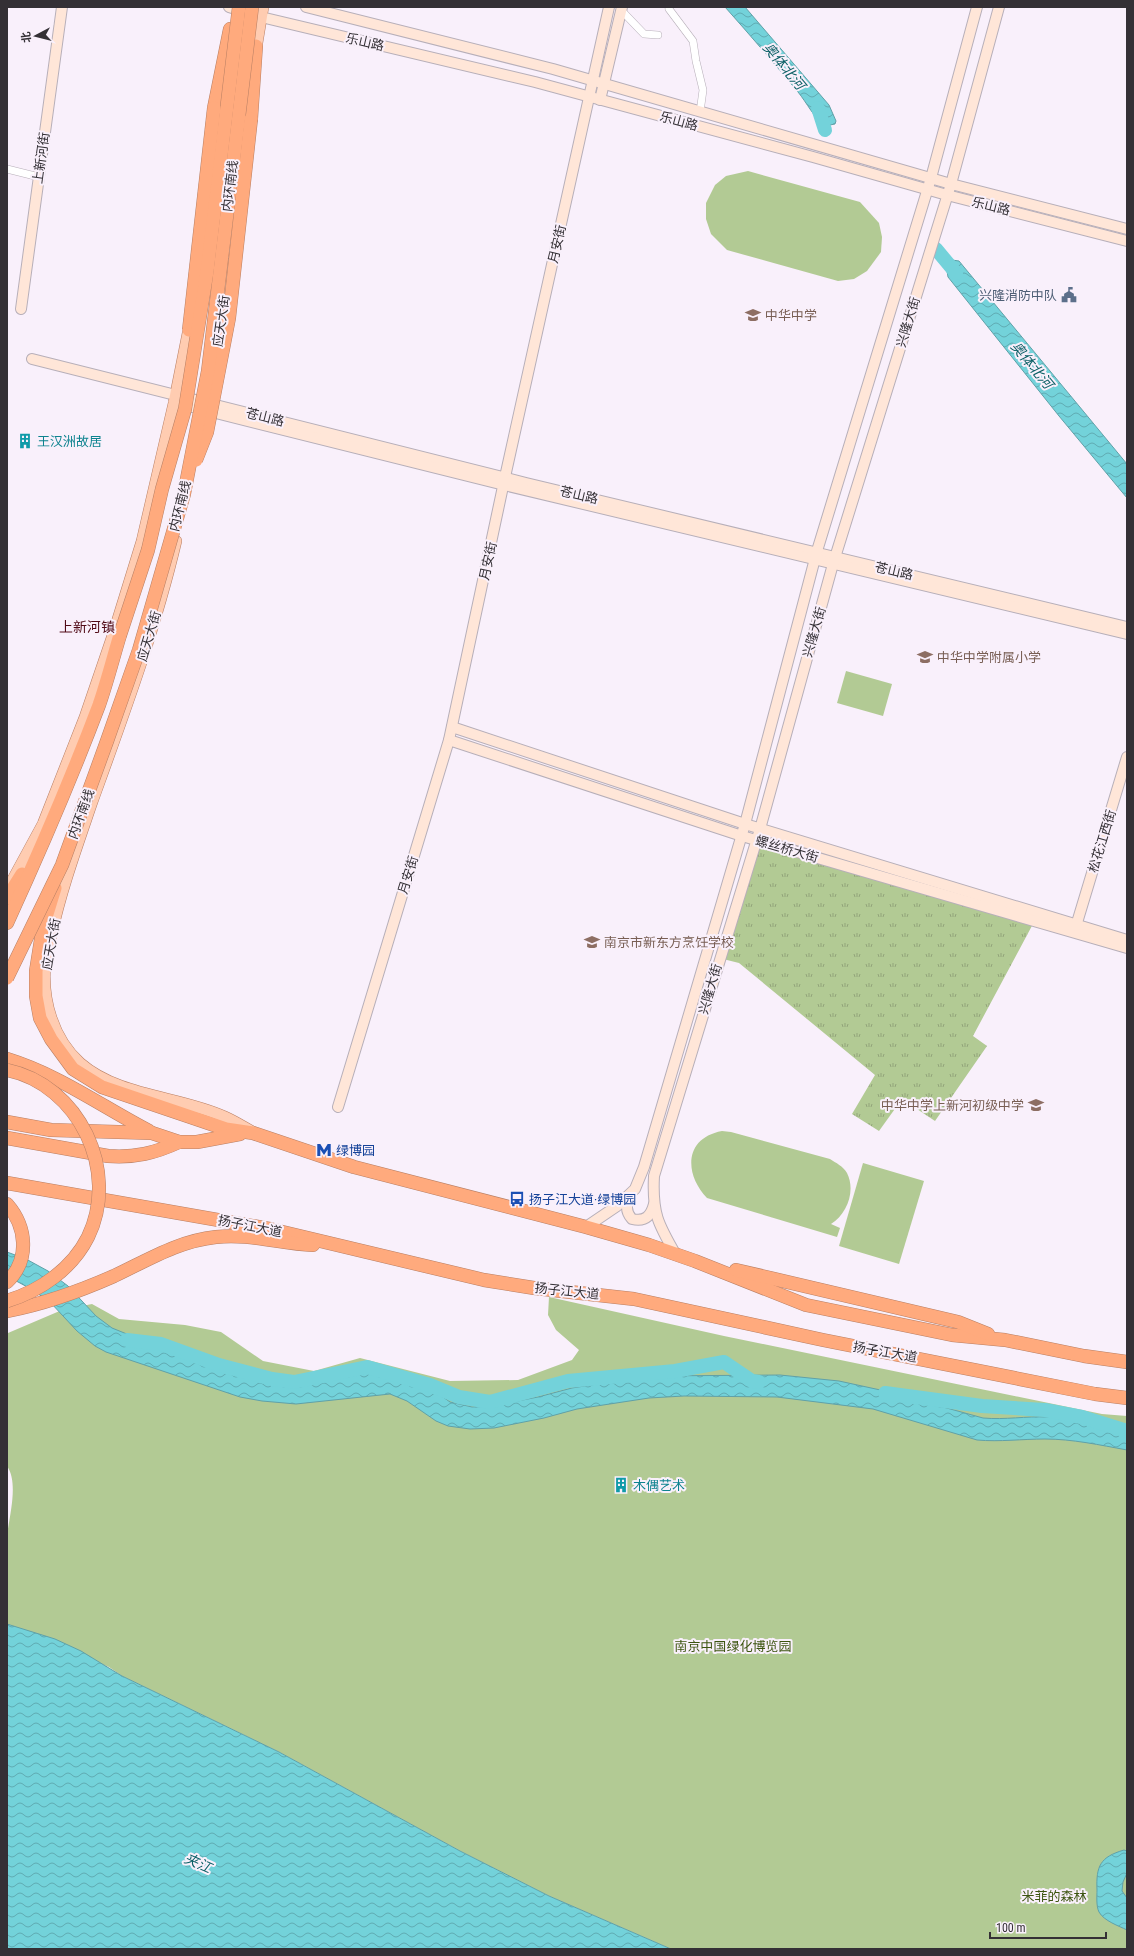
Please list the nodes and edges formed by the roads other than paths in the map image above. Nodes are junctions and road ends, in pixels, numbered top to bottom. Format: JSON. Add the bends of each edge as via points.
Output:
{"nodes":[{"id":1,"x":62,"y":7,"type":"edge"},
{"id":2,"x":233,"y":7,"type":"edge"},
{"id":3,"x":252,"y":7,"type":"edge"},
{"id":4,"x":306,"y":7,"type":"edge"},
{"id":5,"x":609,"y":7,"type":"edge"},
{"id":6,"x":977,"y":7,"type":"edge"},
{"id":7,"x":999,"y":7,"type":"edge"},
{"id":8,"x":621,"y":8,"type":"edge"},
{"id":9,"x":669,"y":9,"type":"dead end"},
{"id":10,"x":262,"y":12,"type":"edge"},
{"id":11,"x":230,"y":29,"type":"junction"},
{"id":12,"x":658,"y":35,"type":"dead end"},
{"id":13,"x":256,"y":46,"type":"junction"},
{"id":14,"x":593,"y":80,"type":"junction"},
{"id":15,"x":604,"y":84,"type":"junction"},
{"id":16,"x":590,"y":97,"type":"junction"},
{"id":17,"x":600,"y":100,"type":"junction"},
{"id":18,"x":700,"y":112,"type":"junction"},
{"id":19,"x":7,"y":169,"type":"edge"},
{"id":20,"x":39,"y":177,"type":"junction"},
{"id":21,"x":931,"y":178,"type":"junction"},
{"id":22,"x":951,"y":184,"type":"junction"},
{"id":23,"x":927,"y":189,"type":"junction"},
{"id":24,"x":947,"y":195,"type":"junction"},
{"id":25,"x":1127,"y":229,"type":"edge"},
{"id":26,"x":1127,"y":241,"type":"edge"},
{"id":27,"x":21,"y":309,"type":"dead end"},
{"id":28,"x":32,"y":359,"type":"dead end"},
{"id":29,"x":174,"y":399,"type":"junction"},
{"id":30,"x":208,"y":406,"type":"junction"},
{"id":31,"x":504,"y":481,"type":"junction"},
{"id":32,"x":162,"y":489,"type":"junction"},
{"id":33,"x":184,"y":494,"type":"junction"},
{"id":34,"x":816,"y":556,"type":"junction"},
{"id":35,"x":834,"y":560,"type":"junction"},
{"id":36,"x":1127,"y":627,"type":"edge"},
{"id":37,"x":1127,"y":634,"type":"edge"},
{"id":38,"x":452,"y":727,"type":"junction"},
{"id":39,"x":450,"y":740,"type":"junction"},
{"id":40,"x":1127,"y":757,"type":"edge"},
{"id":41,"x":745,"y":824,"type":"junction"},
{"id":42,"x":760,"y":829,"type":"junction"},
{"id":43,"x":49,"y":830,"type":"junction"},
{"id":44,"x":742,"y":836,"type":"junction"},
{"id":45,"x":756,"y":840,"type":"junction"},
{"id":46,"x":62,"y":865,"type":"junction"},
{"id":47,"x":7,"y":889,"type":"edge"},
{"id":48,"x":7,"y":898,"type":"edge"},
{"id":49,"x":7,"y":923,"type":"edge"},
{"id":50,"x":1076,"y":926,"type":"junction"},
{"id":51,"x":1127,"y":940,"type":"edge"},
{"id":52,"x":1127,"y":948,"type":"edge"},
{"id":53,"x":7,"y":978,"type":"edge"},
{"id":54,"x":7,"y":1058,"type":"edge"},
{"id":55,"x":7,"y":1070,"type":"edge"},
{"id":56,"x":338,"y":1107,"type":"dead end"},
{"id":57,"x":7,"y":1122,"type":"edge"},
{"id":58,"x":152,"y":1133,"type":"junction"},
{"id":59,"x":253,"y":1133,"type":"junction"},
{"id":60,"x":7,"y":1138,"type":"edge"},
{"id":61,"x":179,"y":1142,"type":"junction"},
{"id":62,"x":7,"y":1183,"type":"edge"},
{"id":63,"x":636,"y":1188,"type":"junction"},
{"id":64,"x":7,"y":1204,"type":"edge"},
{"id":65,"x":654,"y":1204,"type":"junction"},
{"id":66,"x":586,"y":1227,"type":"junction"},
{"id":67,"x":344,"y":1246,"type":"junction"},
{"id":68,"x":676,"y":1255,"type":"junction"},
{"id":69,"x":695,"y":1261,"type":"junction"},
{"id":70,"x":7,"y":1282,"type":"edge"},
{"id":71,"x":7,"y":1301,"type":"edge"},
{"id":72,"x":7,"y":1311,"type":"edge"},
{"id":73,"x":1005,"y":1340,"type":"junction"},
{"id":74,"x":1127,"y":1362,"type":"edge"},
{"id":75,"x":1127,"y":1398,"type":"edge"}],
"edges":[{"from":1,"to":20,"type":"street","name":"上新河街"},
{"from":2,"to":10,"type":"street","name":"乐山路"},
{"from":2,"to":11,"type":"main road"},
{"from":2,"to":32,"type":"highway","name":"内环南线","bridge":true,"via":[[207,272],[185,408]]},
{"from":3,"to":33,"type":"highway","name":"内环南线","bridge":true,"via":[[208,371]]},
{"from":4,"to":14,"type":"street","name":"乐山路"},
{"from":5,"to":14,"type":"street","name":"月安街"},
{"from":6,"to":21,"type":"street","name":"兴隆大街"},
{"from":7,"to":22,"type":"street","name":"兴隆大街"},
{"from":8,"to":12,"type":"street","via":[[644,34]]},
{"from":8,"to":15,"type":"street"},
{"from":9,"to":18,"type":"street","via":[[693,41],[703,90]]},
{"from":10,"to":13,"type":"main road","name":"应天大街"},
{"from":10,"to":16,"type":"street","name":"乐山路"},
{"from":11,"to":29,"type":"main road","via":[[200,272]]},
{"from":11,"to":32,"type":"highway","bridge":true,"via":[[214,108],[185,366]]},
{"from":13,"to":30,"type":"main road","name":"应天大街"},
{"from":13,"to":33,"type":"highway","bridge":true,"via":[[251,119],[229,318],[207,432]]},
{"from":14,"to":15,"type":"street","name":"乐山路"},
{"from":14,"to":16,"type":"street","name":"月安街"},
{"from":15,"to":17,"type":"street"},
{"from":15,"to":18,"type":"street","name":"乐山路"},
{"from":16,"to":17,"type":"street","name":"乐山路"},
{"from":16,"to":31,"type":"street","name":"月安街"},
{"from":17,"to":23,"type":"street","name":"乐山路"},
{"from":18,"to":21,"type":"street","name":"乐山路"},
{"from":19,"to":20,"type":"street"},
{"from":20,"to":27,"type":"street","name":"上新河街"},
{"from":21,"to":22,"type":"street","name":"乐山路"},
{"from":21,"to":23,"type":"street","name":"兴隆大街"},
{"from":22,"to":24,"type":"street","name":"兴隆大街"},
{"from":22,"to":25,"type":"street","name":"乐山路"},
{"from":23,"to":24,"type":"street","name":"乐山路"},
{"from":23,"to":34,"type":"street","name":"兴隆大街"},
{"from":24,"to":26,"type":"street","name":"乐山路"},
{"from":24,"to":35,"type":"street","name":"兴隆大街"},
{"from":28,"to":29,"type":"street","name":"苍山路"},
{"from":29,"to":30,"type":"street","name":"苍山路"},
{"from":29,"to":47,"type":"main road","via":[[142,541],[108,650],[43,824]]},
{"from":30,"to":31,"type":"street","name":"苍山路"},
{"from":30,"to":59,"type":"main road","name":"应天大街","via":[[171,565],[154,624],[83,829],[54,922],[45,965],[46,991],[56,1031],[80,1063],[102,1078],[225,1116]]},
{"from":31,"to":34,"type":"street","name":"苍山路"},
{"from":31,"to":38,"type":"street","name":"月安街"},
{"from":32,"to":43,"type":"highway","name":"内环南线","bridge":true,"via":[[148,550],[99,703]]},
{"from":33,"to":46,"type":"highway","name":"内环南线","bridge":true,"via":[[139,650]]},
{"from":34,"to":35,"type":"street","name":"苍山路"},
{"from":34,"to":41,"type":"street","name":"兴隆大街"},
{"from":35,"to":36,"type":"street","name":"苍山路"},
{"from":35,"to":37,"type":"street","name":"苍山路"},
{"from":35,"to":42,"type":"street","name":"兴隆大街"},
{"from":38,"to":39,"type":"street","name":"月安街"},
{"from":38,"to":41,"type":"street","name":"螺丝桥大街"},
{"from":39,"to":44,"type":"street","name":"螺丝桥大街"},
{"from":39,"to":56,"type":"street","name":"月安街"},
{"from":40,"to":50,"type":"street","name":"松花江西街"},
{"from":41,"to":42,"type":"street","name":"螺丝桥大街"},
{"from":41,"to":44,"type":"street","name":"兴隆大街"},
{"from":42,"to":45,"type":"street","name":"兴隆大街"},
{"from":42,"to":50,"type":"street","name":"螺丝桥大街"},
{"from":43,"to":48,"type":"highway"},
{"from":43,"to":49,"type":"highway","name":"内环南线"},
{"from":44,"to":45,"type":"street","name":"螺丝桥大街"},
{"from":44,"to":63,"type":"street","name":"兴隆大街","via":[[671,1079]]},
{"from":45,"to":52,"type":"street","name":"螺丝桥大街"},
{"from":45,"to":65,"type":"street","name":"兴隆大街","via":[[654,1176]]},
{"from":46,"to":53,"type":"highway","name":"内环南线","bridge":true},
{"from":46,"to":59,"type":"highway","bridge":true,"via":[[43,928],[36,971],[36,996],[40,1018],[62,1055],[72,1069],[102,1088],[226,1129]]},
{"from":50,"to":51,"type":"street","name":"螺丝桥大街"},
{"from":54,"to":58,"type":"highway","via":[[75,1087]]},
{"from":55,"to":71,"type":"highway","bridge":true,"via":[[46,1086],[62,1099],[78,1118],[96,1158],[99,1193],[88,1237],[76,1256],[45,1284]]},
{"from":57,"to":58,"type":"highway","via":[[51,1130]]},
{"from":58,"to":61,"type":"highway"},
{"from":59,"to":61,"type":"highway","via":[[197,1142]]},
{"from":59,"to":66,"type":"highway","via":[[339,1162]]},
{"from":60,"to":61,"type":"highway","via":[[123,1157],[141,1156]]},
{"from":62,"to":67,"type":"highway","name":"扬子江大道","via":[[270,1229]]},
{"from":63,"to":65,"type":"street","via":[[626,1206],[632,1219],[643,1220],[648,1217]]},
{"from":63,"to":66,"type":"street","name":"兴隆大街","via":[[612,1210]]},
{"from":64,"to":70,"type":"highway","via":[[21,1229],[23,1251],[18,1267]]},
{"from":65,"to":68,"type":"street","name":"兴隆大街","via":[[655,1215]]},
{"from":66,"to":68,"type":"highway"},
{"from":67,"to":72,"type":"highway","via":[[294,1244],[234,1236],[215,1237],[181,1244],[84,1289]]},
{"from":67,"to":75,"type":"highway","name":"扬子江大道","via":[[484,1280],[634,1299],[822,1340],[1095,1394]]},
{"from":68,"to":69,"type":"highway"},
{"from":69,"to":73,"type":"highway","via":[[958,1322]]},
{"from":69,"to":73,"type":"highway","via":[[806,1305],[952,1335]]},
{"from":73,"to":74,"type":"highway"}]}
